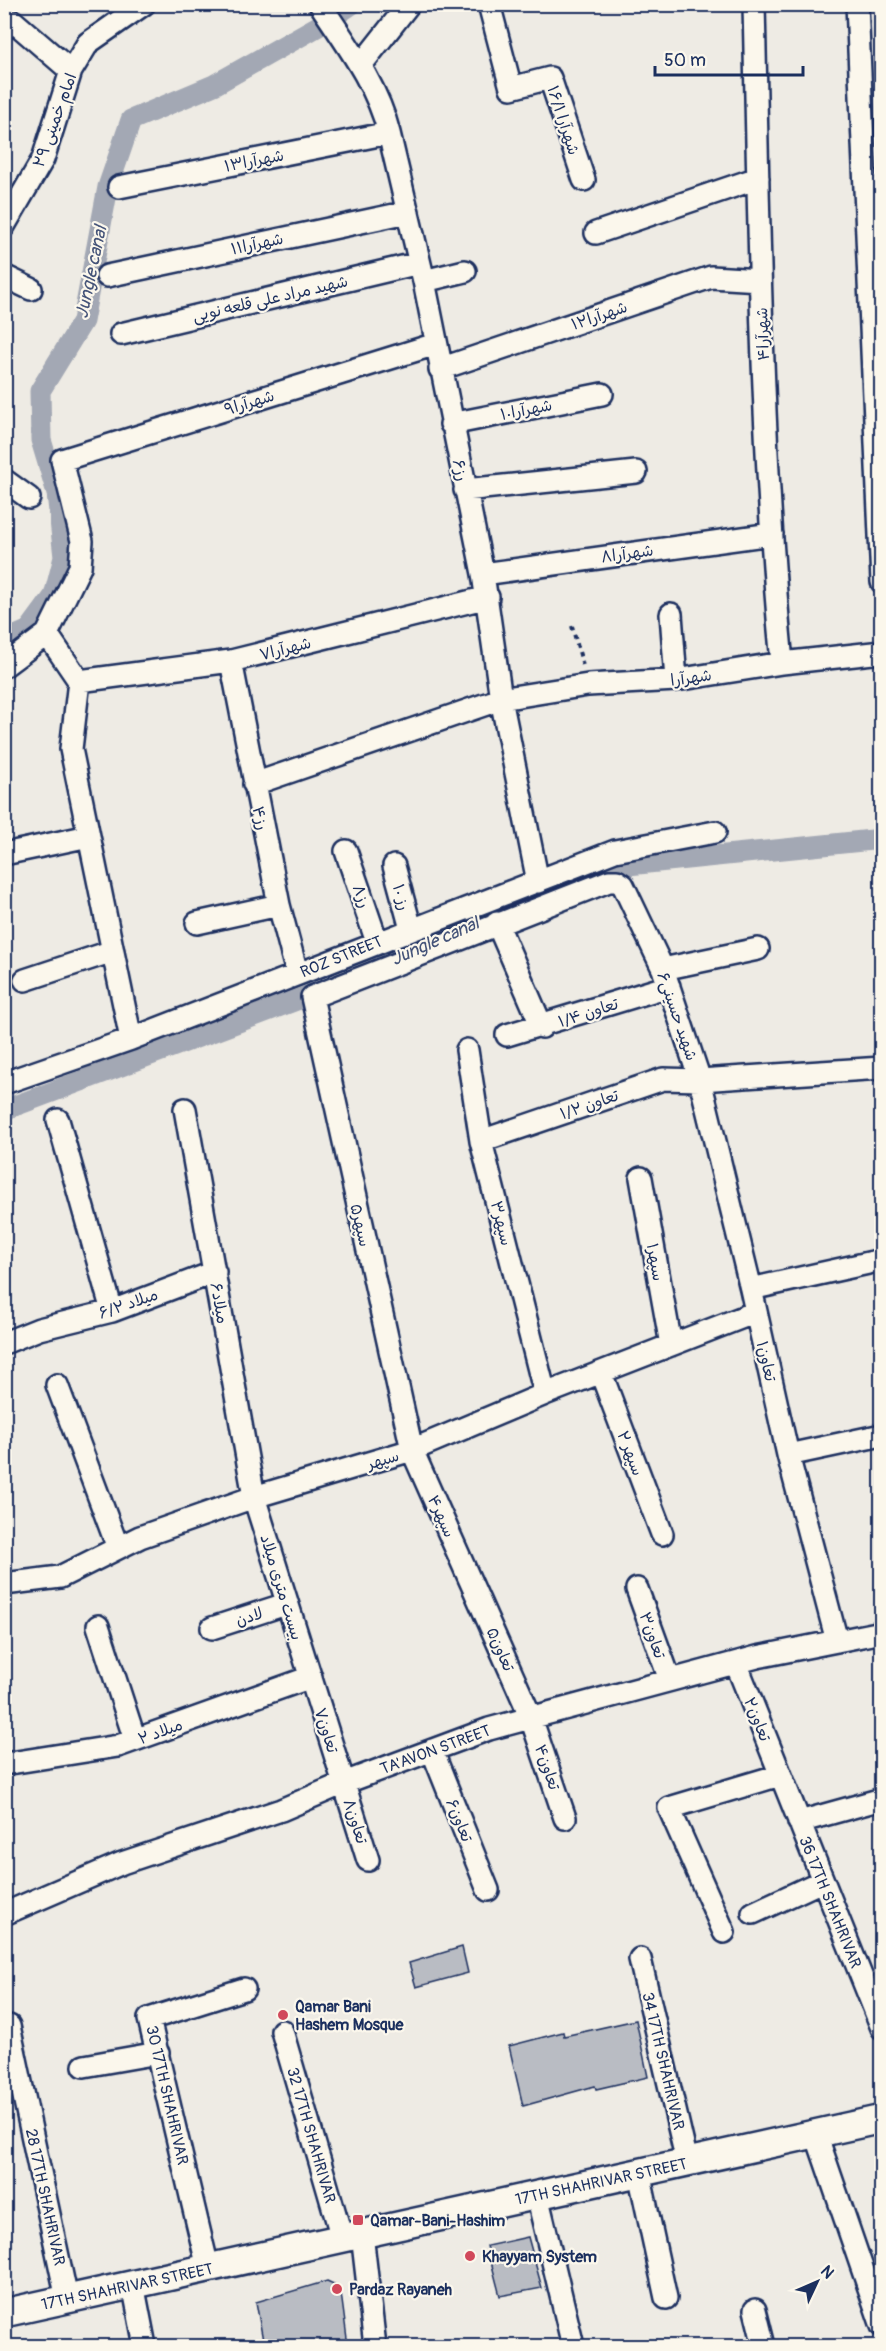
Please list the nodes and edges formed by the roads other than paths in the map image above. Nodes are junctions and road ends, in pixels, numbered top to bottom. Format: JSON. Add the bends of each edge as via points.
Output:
{"nodes":[{"id":1,"x":144,"y":4,"type":"edge"},
{"id":2,"x":320,"y":4,"type":"edge"},
{"id":3,"x":409,"y":4,"type":"edge"},
{"id":4,"x":489,"y":4,"type":"edge"},
{"id":5,"x":754,"y":4,"type":"edge"},
{"id":6,"x":857,"y":4,"type":"edge"},
{"id":7,"x":7,"y":21,"type":"edge"},
{"id":8,"x":361,"y":64,"type":"junction"},
{"id":9,"x":71,"y":71,"type":"junction"},
{"id":10,"x":389,"y":133,"type":"junction"},
{"id":11,"x":758,"y":178,"type":"junction"},
{"id":12,"x":584,"y":180,"type":"dead end"},
{"id":13,"x":119,"y":188,"type":"dead end"},
{"id":14,"x":408,"y":212,"type":"junction"},
{"id":15,"x":4,"y":226,"type":"edge"},
{"id":16,"x":596,"y":233,"type":"dead end"},
{"id":17,"x":465,"y":271,"type":"dead end"},
{"id":18,"x":421,"y":272,"type":"junction"},
{"id":19,"x":4,"y":276,"type":"edge"},
{"id":20,"x":107,"y":276,"type":"dead end"},
{"id":21,"x":760,"y":280,"type":"junction"},
{"id":22,"x":31,"y":289,"type":"dead end"},
{"id":23,"x":121,"y":334,"type":"dead end"},
{"id":24,"x":436,"y":344,"type":"junction"},
{"id":25,"x":440,"y":369,"type":"junction"},
{"id":26,"x":602,"y":394,"type":"dead end"},
{"id":27,"x":451,"y":424,"type":"junction"},
{"id":28,"x":636,"y":472,"type":"dead end"},
{"id":29,"x":4,"y":480,"type":"edge"},
{"id":30,"x":465,"y":490,"type":"junction"},
{"id":31,"x":29,"y":498,"type":"dead end"},
{"id":32,"x":772,"y":534,"type":"junction"},
{"id":33,"x":483,"y":574,"type":"junction"},
{"id":34,"x":882,"y":582,"type":"edge"},
{"id":35,"x":488,"y":597,"type":"junction"},
{"id":36,"x":671,"y":614,"type":"dead end"},
{"id":37,"x":47,"y":634,"type":"junction"},
{"id":38,"x":882,"y":652,"type":"edge"},
{"id":39,"x":231,"y":662,"type":"junction"},
{"id":40,"x":782,"y":663,"type":"junction"},
{"id":41,"x":4,"y":666,"type":"edge"},
{"id":42,"x":676,"y":680,"type":"junction"},
{"id":43,"x":79,"y":681,"type":"junction"},
{"id":44,"x":501,"y":699,"type":"junction"},
{"id":45,"x":254,"y":784,"type":"junction"},
{"id":46,"x":715,"y":832,"type":"dead end"},
{"id":47,"x":89,"y":836,"type":"junction"},
{"id":48,"x":346,"y":851,"type":"dead end"},
{"id":49,"x":4,"y":854,"type":"edge"},
{"id":50,"x":394,"y":866,"type":"dead end"},
{"id":51,"x":538,"y":882,"type":"junction"},
{"id":52,"x":279,"y":905,"type":"junction"},
{"id":53,"x":197,"y":923,"type":"dead end"},
{"id":54,"x":497,"y":923,"type":"junction"},
{"id":55,"x":411,"y":929,"type":"junction"},
{"id":56,"x":377,"y":942,"type":"junction"},
{"id":57,"x":758,"y":949,"type":"dead end"},
{"id":58,"x":113,"y":951,"type":"junction"},
{"id":59,"x":297,"y":973,"type":"junction"},
{"id":60,"x":666,"y":978,"type":"junction"},
{"id":61,"x":25,"y":980,"type":"dead end"},
{"id":62,"x":542,"y":1027,"type":"junction"},
{"id":63,"x":507,"y":1035,"type":"dead end"},
{"id":64,"x":131,"y":1039,"type":"junction"},
{"id":65,"x":467,"y":1050,"type":"dead end"},
{"id":66,"x":882,"y":1068,"type":"edge"},
{"id":67,"x":700,"y":1080,"type":"junction"},
{"id":68,"x":4,"y":1083,"type":"edge"},
{"id":69,"x":185,"y":1109,"type":"dead end"},
{"id":70,"x":58,"y":1120,"type":"dead end"},
{"id":71,"x":481,"y":1142,"type":"junction"},
{"id":72,"x":641,"y":1178,"type":"dead end"},
{"id":73,"x":882,"y":1260,"type":"edge"},
{"id":74,"x":215,"y":1272,"type":"junction"},
{"id":75,"x":751,"y":1289,"type":"junction"},
{"id":76,"x":112,"y":1311,"type":"junction"},
{"id":77,"x":756,"y":1312,"type":"junction"},
{"id":78,"x":4,"y":1343,"type":"edge"},
{"id":79,"x":671,"y":1345,"type":"junction"},
{"id":80,"x":601,"y":1372,"type":"junction"},
{"id":81,"x":57,"y":1385,"type":"dead end"},
{"id":82,"x":545,"y":1394,"type":"junction"},
{"id":83,"x":882,"y":1435,"type":"edge"},
{"id":84,"x":412,"y":1450,"type":"junction"},
{"id":85,"x":789,"y":1455,"type":"junction"},
{"id":86,"x":254,"y":1497,"type":"junction"},
{"id":87,"x":662,"y":1534,"type":"dead end"},
{"id":88,"x":118,"y":1548,"type":"junction"},
{"id":89,"x":471,"y":1583,"type":"joint"},
{"id":90,"x":4,"y":1584,"type":"edge"},
{"id":91,"x":637,"y":1589,"type":"dead end"},
{"id":92,"x":286,"y":1604,"type":"junction"},
{"id":93,"x":98,"y":1626,"type":"dead end"},
{"id":94,"x":212,"y":1628,"type":"dead end"},
{"id":95,"x":882,"y":1632,"type":"edge"},
{"id":96,"x":837,"y":1641,"type":"junction"},
{"id":97,"x":736,"y":1664,"type":"junction"},
{"id":98,"x":311,"y":1677,"type":"junction"},
{"id":99,"x":670,"y":1680,"type":"junction"},
{"id":100,"x":530,"y":1715,"type":"junction"},
{"id":101,"x":135,"y":1740,"type":"junction"},
{"id":102,"x":432,"y":1750,"type":"junction"},
{"id":103,"x":4,"y":1764,"type":"edge"},
{"id":104,"x":780,"y":1775,"type":"junction"},
{"id":105,"x":344,"y":1783,"type":"junction"},
{"id":106,"x":882,"y":1799,"type":"edge"},
{"id":107,"x":565,"y":1818,"type":"dead end"},
{"id":108,"x":799,"y":1822,"type":"junction"},
{"id":109,"x":368,"y":1860,"type":"dead end"},
{"id":110,"x":822,"y":1881,"type":"junction"},
{"id":111,"x":488,"y":1890,"type":"dead end"},
{"id":112,"x":4,"y":1914,"type":"edge"},
{"id":113,"x":753,"y":1914,"type":"dead end"},
{"id":114,"x":724,"y":1932,"type":"dead end"},
{"id":115,"x":640,"y":1959,"type":"dead end"},
{"id":116,"x":244,"y":1989,"type":"dead end"},
{"id":117,"x":9,"y":2026,"type":"dead end"},
{"id":118,"x":882,"y":2028,"type":"edge"},
{"id":119,"x":282,"y":2031,"type":"dead end"},
{"id":120,"x":158,"y":2053,"type":"junction"},
{"id":121,"x":84,"y":2066,"type":"dead end"},
{"id":122,"x":882,"y":2120,"type":"edge"},
{"id":123,"x":816,"y":2134,"type":"junction"},
{"id":124,"x":687,"y":2162,"type":"junction"},
{"id":125,"x":639,"y":2173,"type":"junction"},
{"id":126,"x":537,"y":2195,"type":"junction"},
{"id":127,"x":352,"y":2236,"type":"junction"},
{"id":128,"x":208,"y":2268,"type":"junction"},
{"id":129,"x":133,"y":2284,"type":"junction"},
{"id":130,"x":666,"y":2298,"type":"dead end"},
{"id":131,"x":67,"y":2299,"type":"junction"},
{"id":132,"x":755,"y":2310,"type":"dead end"},
{"id":133,"x":4,"y":2313,"type":"edge"},
{"id":134,"x":882,"y":2326,"type":"edge"},
{"id":135,"x":145,"y":2346,"type":"edge"},
{"id":136,"x":375,"y":2346,"type":"edge"},
{"id":137,"x":573,"y":2346,"type":"edge"},
{"id":138,"x":764,"y":2346,"type":"edge"}],
"edges":[{"from":1,"to":9,"type":"street","name":"امام خمینی ۲۹","via":[[88,43]]},
{"from":2,"to":8,"type":"street","name":"رز۶"},
{"from":3,"to":8,"type":"street"},
{"from":4,"to":12,"type":"street","name":"شهرآرا ۱۶/۱","via":[[511,88],[550,78]]},
{"from":5,"to":11,"type":"street","name":"شهرآرا۴"},
{"from":6,"to":34,"type":"street"},
{"from":7,"to":9,"type":"street"},
{"from":8,"to":10,"type":"street","name":"رز۶"},
{"from":9,"to":15,"type":"street","name":"امام خمینی ۲۹","via":[[43,159]]},
{"from":10,"to":13,"type":"street","name":"شهرآرا۱۳"},
{"from":10,"to":14,"type":"street","name":"رز۶"},
{"from":11,"to":16,"type":"street"},
{"from":11,"to":21,"type":"street","name":"شهرآرا۴"},
{"from":14,"to":18,"type":"street","name":"رز۶"},
{"from":14,"to":20,"type":"street","name":"شهرآرا۱۱"},
{"from":17,"to":18,"type":"street","name":"شهید مراد علی قلعه نویی"},
{"from":18,"to":23,"type":"street","name":"شهید مراد علی قلعه نویی"},
{"from":18,"to":24,"type":"street","name":"رز۶"},
{"from":19,"to":22,"type":"street"},
{"from":21,"to":25,"type":"street","name":"شهرآرا۱۲","via":[[711,277]]},
{"from":21,"to":32,"type":"street","name":"شهرآرا۴"},
{"from":24,"to":25,"type":"street","name":"رز۶"},
{"from":24,"to":37,"type":"street","name":"شهرآرا۹","via":[[62,460],[82,541],[80,567]]},
{"from":25,"to":27,"type":"street","name":"رز۶"},
{"from":26,"to":27,"type":"street","name":"شهرآرا۱۰"},
{"from":27,"to":30,"type":"street","name":"رز۶"},
{"from":28,"to":30,"type":"street"},
{"from":29,"to":31,"type":"street"},
{"from":30,"to":33,"type":"street","name":"رز۶"},
{"from":32,"to":33,"type":"street","name":"شهرآرا۸"},
{"from":32,"to":40,"type":"street","name":"شهرآرا۴"},
{"from":33,"to":35,"type":"street","name":"رز۶"},
{"from":35,"to":39,"type":"street","name":"شهرآرا۷"},
{"from":35,"to":44,"type":"street","name":"رز۶"},
{"from":36,"to":42,"type":"street"},
{"from":37,"to":41,"type":"street"},
{"from":37,"to":43,"type":"street"},
{"from":38,"to":40,"type":"street","name":"شهرآرا"},
{"from":39,"to":43,"type":"street","name":"شهرآرا۷"},
{"from":39,"to":45,"type":"street","name":"رز۴"},
{"from":40,"to":42,"type":"street","name":"شهرآرا"},
{"from":42,"to":44,"type":"street","name":"شهرآرا","via":[[588,685]]},
{"from":43,"to":47,"type":"street","via":[[71,749]]},
{"from":44,"to":45,"type":"street","name":"شهرآرا"},
{"from":44,"to":51,"type":"street","name":"رز۶"},
{"from":45,"to":52,"type":"street","name":"رز۴"},
{"from":46,"to":51,"type":"street","name":"ROZ STREET","via":[[615,851]]},
{"from":47,"to":49,"type":"street"},
{"from":47,"to":58,"type":"street"},
{"from":48,"to":56,"type":"street","name":"رز۸"},
{"from":50,"to":55,"type":"street","name":"رز ۱۰"},
{"from":51,"to":55,"type":"street","name":"ROZ STREET"},
{"from":52,"to":53,"type":"street"},
{"from":52,"to":59,"type":"street","name":"رز۴"},
{"from":54,"to":60,"type":"street","name":"شهید حسینی۶","via":[[617,881],[623,885]]},
{"from":54,"to":62,"type":"street"},
{"from":54,"to":84,"type":"street","name":"سپهر۵","via":[[311,1000]]},
{"from":55,"to":56,"type":"street","name":"ROZ STREET"},
{"from":56,"to":59,"type":"street","name":"ROZ STREET"},
{"from":57,"to":60,"type":"street","name":"تعاون ۱/۴"},
{"from":58,"to":61,"type":"street"},
{"from":58,"to":64,"type":"street"},
{"from":59,"to":64,"type":"street","name":"ROZ STREET"},
{"from":60,"to":62,"type":"street","name":"تعاون ۱/۴"},
{"from":60,"to":67,"type":"street","name":"شهید حسینی۶"},
{"from":62,"to":63,"type":"street","name":"تعاون ۱/۴"},
{"from":64,"to":68,"type":"street","name":"ROZ STREET"},
{"from":65,"to":71,"type":"street","name":"سپهر۳"},
{"from":66,"to":67,"type":"street","name":"شهید حسینی۶"},
{"from":67,"to":71,"type":"street","name":"تعاون ۱/۲","via":[[663,1079]]},
{"from":67,"to":75,"type":"street","name":"تعاون۱"},
{"from":69,"to":74,"type":"street","name":"میلاد۶"},
{"from":70,"to":76,"type":"street"},
{"from":71,"to":82,"type":"street","name":"سپهر۳"},
{"from":72,"to":79,"type":"street","name":"سپهر۱"},
{"from":73,"to":75,"type":"street"},
{"from":74,"to":76,"type":"street","name":"میلاد ۶/۲"},
{"from":74,"to":86,"type":"street","name":"میلاد۶"},
{"from":75,"to":77,"type":"street","name":"تعاون۱"},
{"from":76,"to":78,"type":"street","name":"میلاد ۶/۲","via":[[39,1329]]},
{"from":77,"to":79,"type":"street","name":"سپهر"},
{"from":77,"to":85,"type":"street","name":"تعاون۱"},
{"from":79,"to":80,"type":"street","name":"سپهر"},
{"from":80,"to":82,"type":"street","name":"سپهر"},
{"from":80,"to":87,"type":"street","name":"سپهر ۲"},
{"from":81,"to":88,"type":"street"},
{"from":82,"to":84,"type":"street","name":"سپهر"},
{"from":83,"to":85,"type":"street"},
{"from":84,"to":86,"type":"street","name":"سپهر"},
{"from":84,"to":89,"type":"street","name":"سپهر۴"},
{"from":85,"to":96,"type":"street","name":"تعاون۱"},
{"from":86,"to":88,"type":"street","name":"سپهر"},
{"from":86,"to":92,"type":"street","name":"بیست متری میلاد"},
{"from":88,"to":90,"type":"street","name":"سپهر","via":[[60,1577]]},
{"from":89,"to":100,"type":"street","name":"تعاون۵"},
{"from":91,"to":99,"type":"street","name":"تعاون۳"},
{"from":92,"to":94,"type":"street","name":"لادن"},
{"from":92,"to":98,"type":"street","name":"بیست متری میلاد"},
{"from":93,"to":101,"type":"street"},
{"from":95,"to":96,"type":"street","name":"TA'AVON STREET"},
{"from":96,"to":97,"type":"street","name":"TA'AVON STREET"},
{"from":97,"to":99,"type":"street","name":"TA'AVON STREET"},
{"from":97,"to":104,"type":"street","name":"تعاون۲"},
{"from":98,"to":101,"type":"street","name":"میلاد ۲"},
{"from":98,"to":105,"type":"street","name":"تعاون۷"},
{"from":99,"to":100,"type":"street","name":"TA'AVON STREET"},
{"from":100,"to":102,"type":"street","name":"TA'AVON STREET"},
{"from":100,"to":107,"type":"street","name":"تعاون۴"},
{"from":101,"to":103,"type":"street","name":"میلاد ۲"},
{"from":102,"to":105,"type":"street","name":"TA'AVON STREET"},
{"from":102,"to":111,"type":"street","name":"تعاون۶"},
{"from":104,"to":108,"type":"street","name":"36 17TH SHAHRIVAR"},
{"from":104,"to":114,"type":"street","via":[[669,1808]]},
{"from":105,"to":109,"type":"street","name":"تعاون۸"},
{"from":105,"to":112,"type":"street","name":"TA'AVON STREET","via":[[281,1810],[122,1863]]},
{"from":106,"to":108,"type":"street"},
{"from":108,"to":110,"type":"street","name":"36 17TH SHAHRIVAR"},
{"from":110,"to":113,"type":"street"},
{"from":110,"to":118,"type":"street","name":"36 17TH SHAHRIVAR"},
{"from":115,"to":124,"type":"street","name":"34 17TH SHAHRIVAR"},
{"from":116,"to":120,"type":"street","name":"30 17TH SHAHRIVAR","via":[[149,2019]]},
{"from":117,"to":131,"type":"street","name":"28 17TH SHAHRIVAR"},
{"from":119,"to":127,"type":"street","name":"32 17TH SHAHRIVAR"},
{"from":120,"to":121,"type":"street"},
{"from":120,"to":128,"type":"street","name":"30 17TH SHAHRIVAR"},
{"from":122,"to":123,"type":"main road","name":"17TH SHAHRIVAR STREET"},
{"from":123,"to":124,"type":"main road","name":"17TH SHAHRIVAR STREET"},
{"from":123,"to":134,"type":"street"},
{"from":124,"to":125,"type":"main road","name":"17TH SHAHRIVAR STREET"},
{"from":125,"to":126,"type":"main road","name":"17TH SHAHRIVAR STREET"},
{"from":125,"to":130,"type":"street"},
{"from":126,"to":127,"type":"main road","name":"17TH SHAHRIVAR STREET"},
{"from":126,"to":137,"type":"street"},
{"from":127,"to":128,"type":"main road","name":"17TH SHAHRIVAR STREET"},
{"from":127,"to":136,"type":"street","name":"32 17TH SHAHRIVAR"},
{"from":128,"to":129,"type":"main road","name":"17TH SHAHRIVAR STREET"},
{"from":129,"to":131,"type":"main road","name":"17TH SHAHRIVAR STREET"},
{"from":129,"to":135,"type":"street"},
{"from":131,"to":133,"type":"main road","name":"17TH SHAHRIVAR STREET"},
{"from":132,"to":138,"type":"street"}]}
